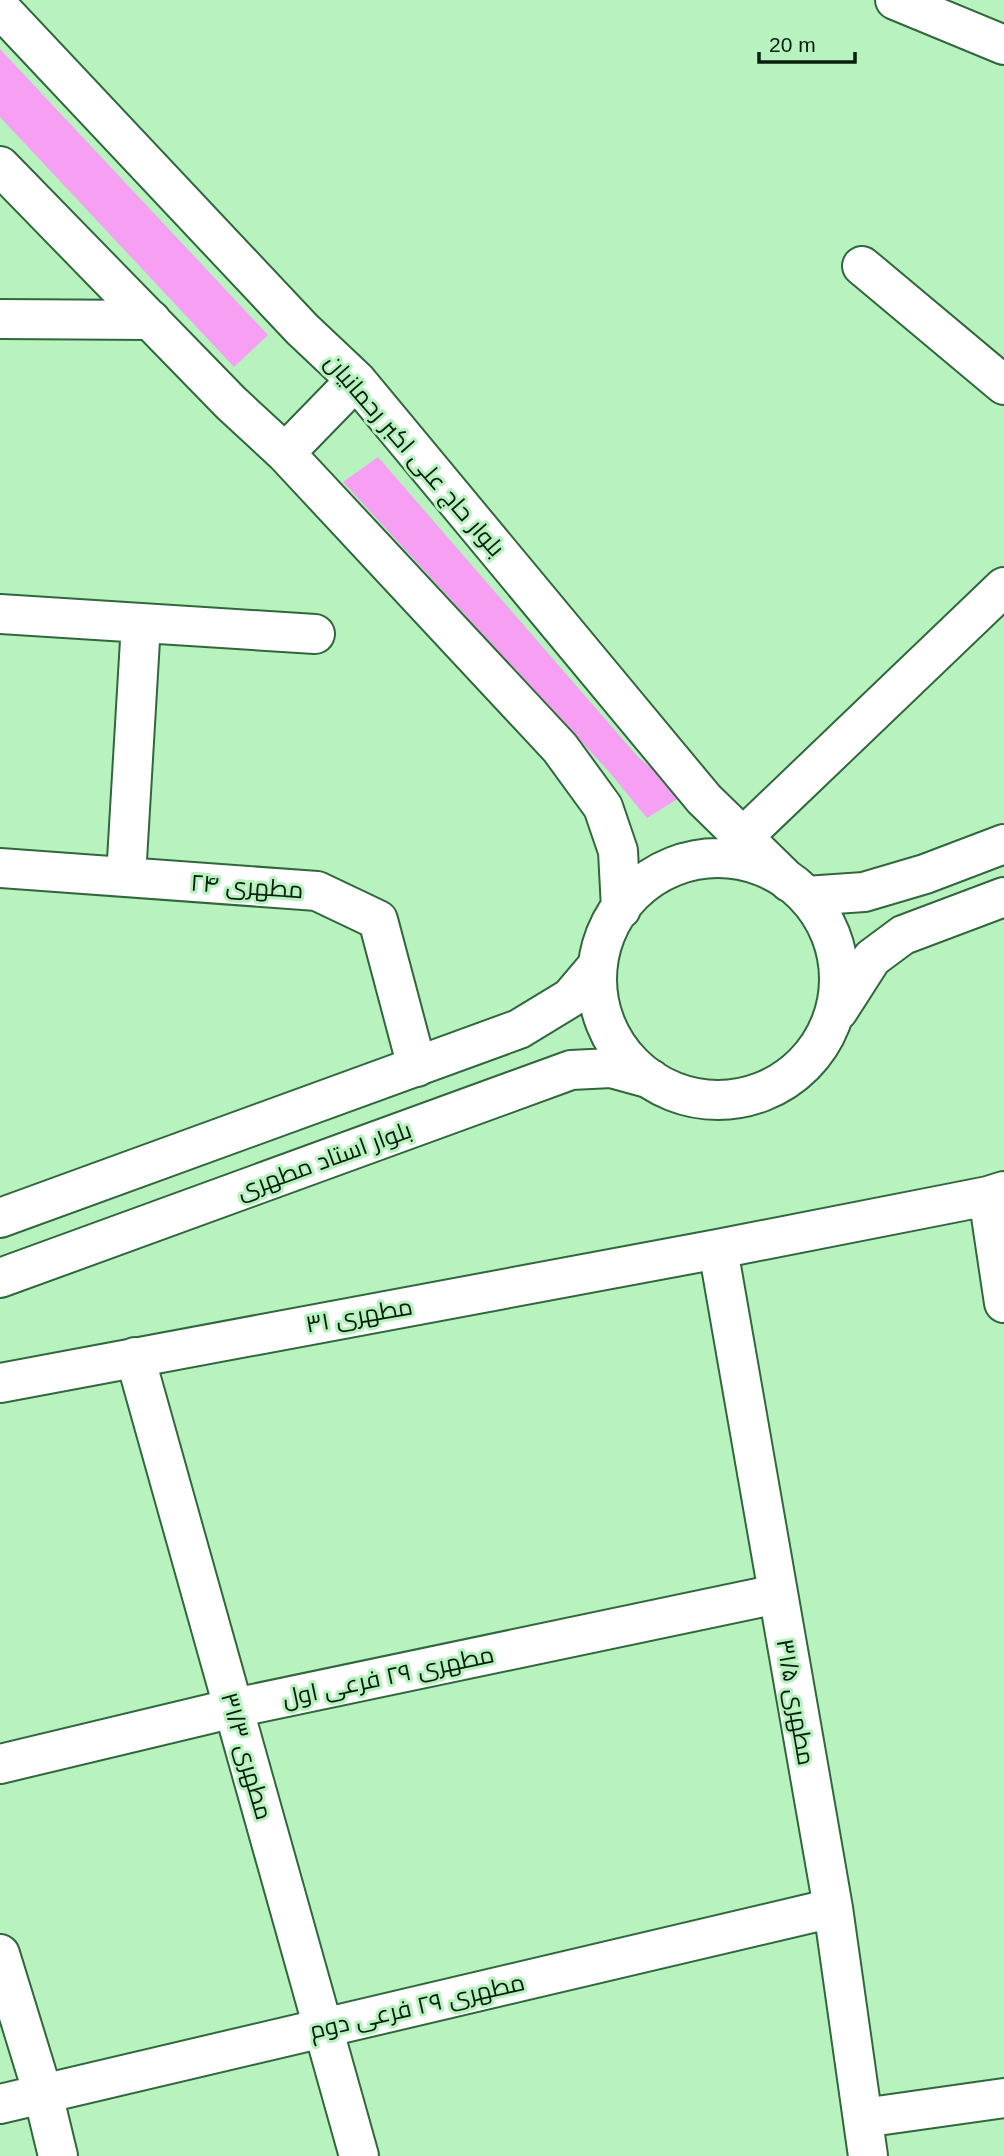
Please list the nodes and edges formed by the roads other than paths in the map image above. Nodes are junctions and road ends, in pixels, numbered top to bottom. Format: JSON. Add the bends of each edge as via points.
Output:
{"nodes":[{"id":1,"x":895,"y":0,"type":"edge"},
{"id":2,"x":2,"y":6,"type":"edge"},
{"id":3,"x":1004,"y":46,"type":"edge"},
{"id":4,"x":0,"y":166,"type":"edge"},
{"id":5,"x":862,"y":266,"type":"dead end"},
{"id":6,"x":0,"y":319,"type":"edge"},
{"id":7,"x":151,"y":320,"type":"junction"},
{"id":8,"x":356,"y":380,"type":"junction"},
{"id":9,"x":1004,"y":385,"type":"edge"},
{"id":10,"x":285,"y":453,"type":"junction"},
{"id":11,"x":1004,"y":587,"type":"edge"},
{"id":12,"x":0,"y":614,"type":"edge"},
{"id":13,"x":141,"y":623,"type":"junction"},
{"id":14,"x":315,"y":634,"type":"dead end"},
{"id":15,"x":743,"y":837,"type":"junction"},
{"id":16,"x":1004,"y":844,"type":"edge"},
{"id":17,"x":0,"y":868,"type":"edge"},
{"id":18,"x":126,"y":877,"type":"junction"},
{"id":19,"x":797,"y":889,"type":"junction"},
{"id":20,"x":1004,"y":897,"type":"edge"},
{"id":21,"x":621,"y":909,"type":"junction"},
{"id":22,"x":598,"y":965,"type":"junction"},
{"id":23,"x":835,"y":1016,"type":"junction"},
{"id":24,"x":418,"y":1067,"type":"junction"},
{"id":25,"x":651,"y":1079,"type":"junction"},
{"id":26,"x":996,"y":1194,"type":"edge"},
{"id":27,"x":0,"y":1218,"type":"edge"},
{"id":28,"x":718,"y":1249,"type":"junction"},
{"id":29,"x":0,"y":1278,"type":"edge"},
{"id":30,"x":1004,"y":1303,"type":"edge"},
{"id":31,"x":135,"y":1357,"type":"junction"},
{"id":32,"x":0,"y":1382,"type":"edge"},
{"id":33,"x":777,"y":1594,"type":"junction"},
{"id":34,"x":234,"y":1708,"type":"junction"},
{"id":35,"x":0,"y":1764,"type":"edge"},
{"id":36,"x":833,"y":1908,"type":"junction"},
{"id":37,"x":0,"y":1954,"type":"edge"},
{"id":38,"x":323,"y":2028,"type":"junction"},
{"id":39,"x":43,"y":2094,"type":"junction"},
{"id":40,"x":1004,"y":2098,"type":"edge"},
{"id":41,"x":0,"y":2104,"type":"edge"},
{"id":42,"x":863,"y":2118,"type":"junction"},
{"id":43,"x":58,"y":2156,"type":"edge"},
{"id":44,"x":359,"y":2156,"type":"edge"},
{"id":45,"x":869,"y":2156,"type":"edge"}],
"edges":[{"from":1,"to":3,"type":"street"},
{"from":2,"to":8,"type":"street","name":"بلوار حاج علی اکبر رحمانیان","via":[[302,329]]},
{"from":4,"to":7,"type":"street"},
{"from":5,"to":9,"type":"street"},
{"from":6,"to":7,"type":"street"},
{"from":7,"to":10,"type":"street"},
{"from":8,"to":10,"type":"street"},
{"from":8,"to":15,"type":"street","name":"بلوار حاج علی اکبر رحمانیان","via":[[704,799]]},
{"from":10,"to":21,"type":"street","via":[[560,748],[603,807],[618,851]]},
{"from":11,"to":15,"type":"street"},
{"from":12,"to":13,"type":"street"},
{"from":13,"to":14,"type":"street"},
{"from":13,"to":18,"type":"street"},
{"from":15,"to":19,"type":"street","name":"بلوار حاج علی اکبر رحمانیان"},
{"from":16,"to":19,"type":"street","via":[[864,892]]},
{"from":17,"to":18,"type":"street","name":"مطهری ۲۴"},
{"from":18,"to":24,"type":"street","name":"مطهری ۲۴","via":[[317,891],[378,920]]},
{"from":19,"to":21,"type":"street","via":[[776,872],[739,859],[701,859],[664,871],[632,893]]},
{"from":19,"to":23,"type":"street","via":[[831,933],[840,974]]},
{"from":20,"to":23,"type":"street","via":[[903,935],[872,958]]},
{"from":21,"to":22,"type":"street","via":[[610,925]]},
{"from":22,"to":24,"type":"street","via":[[570,998],[519,1029]]},
{"from":22,"to":25,"type":"street","via":[[598,1000],[611,1037]]},
{"from":23,"to":25,"type":"street","via":[[816,1053],[785,1081],[746,1097],[704,1100]]},
{"from":24,"to":27,"type":"street"},
{"from":25,"to":29,"type":"street","name":"بلوار استاد مطهری","via":[[611,1068],[570,1070]]},
{"from":26,"to":28,"type":"street","name":"مطهری ۳۱"},
{"from":26,"to":30,"type":"street"},
{"from":28,"to":31,"type":"street","name":"مطهری ۳۱"},
{"from":28,"to":33,"type":"street","name":"مطهری ۳۱/۵"},
{"from":31,"to":32,"type":"street","name":"مطهری ۳۱"},
{"from":31,"to":34,"type":"street","name":"مطهری ۳۱/۳"},
{"from":33,"to":34,"type":"street","name":"مطهری ۲۹ فرعی اول"},
{"from":33,"to":36,"type":"street","name":"مطهری ۳۱/۵"},
{"from":34,"to":35,"type":"street","name":"مطهری ۲۹ فرعی اول"},
{"from":34,"to":38,"type":"street","name":"مطهری ۳۱/۳"},
{"from":36,"to":38,"type":"street","name":"مطهری ۲۹ فرعی دوم"},
{"from":36,"to":42,"type":"street","name":"مطهری ۳۱/۵"},
{"from":37,"to":39,"type":"street"},
{"from":38,"to":39,"type":"street","name":"مطهری ۲۹ فرعی دوم"},
{"from":38,"to":44,"type":"street","name":"مطهری ۳۱/۳"},
{"from":39,"to":41,"type":"street","name":"مطهری ۲۹ فرعی دوم"},
{"from":39,"to":43,"type":"street"},
{"from":40,"to":42,"type":"street"},
{"from":42,"to":45,"type":"street","name":"مطهری ۳۱/۵"}]}
